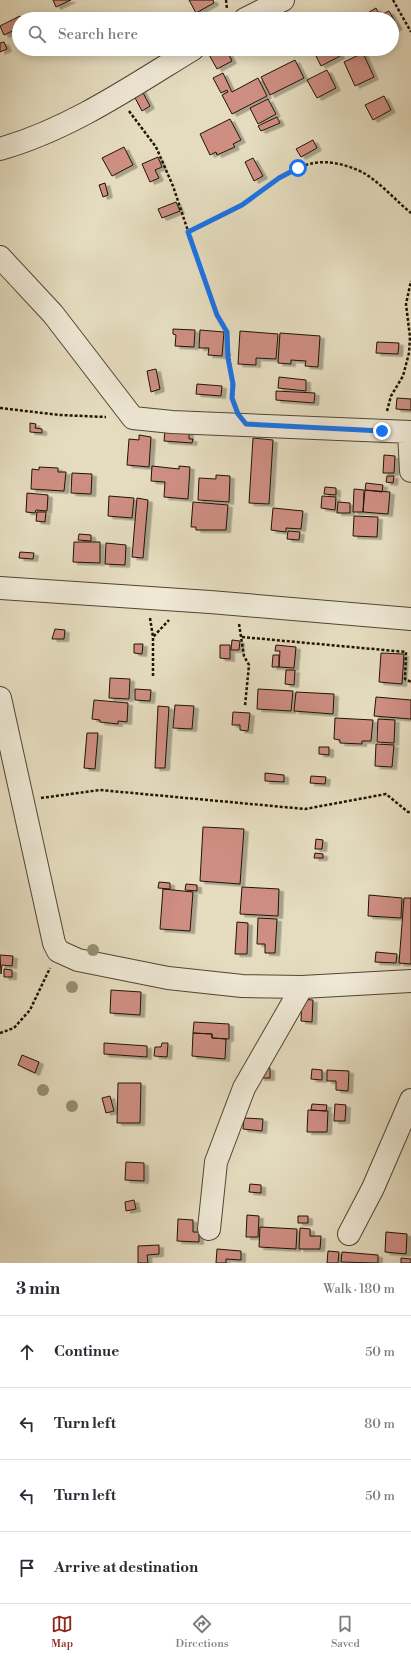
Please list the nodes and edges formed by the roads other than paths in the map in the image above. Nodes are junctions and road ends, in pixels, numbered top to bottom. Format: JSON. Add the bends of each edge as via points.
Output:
{"nodes":[{"id":1,"x":283,"y":0,"type":"edge"},
{"id":2,"x":259,"y":12,"type":"edge"},
{"id":3,"x":182,"y":56,"type":"edge"},
{"id":4,"x":0,"y":149,"type":"edge"},
{"id":5,"x":0,"y":257,"type":"edge"},
{"id":6,"x":410,"y":432,"type":"edge"},
{"id":7,"x":411,"y":471,"type":"edge"},
{"id":8,"x":0,"y":588,"type":"edge"},
{"id":9,"x":411,"y":619,"type":"edge"},
{"id":10,"x":0,"y":698,"type":"edge"},
{"id":11,"x":411,"y":981,"type":"edge"},
{"id":12,"x":302,"y":987,"type":"junction"},
{"id":13,"x":411,"y":1100,"type":"edge"},
{"id":14,"x":209,"y":1229,"type":"dead end"},
{"id":15,"x":349,"y":1234,"type":"dead end"}],
"edges":[{"from":1,"to":2,"type":"street"},
{"from":3,"to":4,"type":"street","via":[[118,96],[59,127]]},
{"from":5,"to":6,"type":"street","via":[[53,314],[133,418],[172,422]]},
{"from":6,"to":7,"type":"street"},
{"from":8,"to":9,"type":"street"},
{"from":10,"to":12,"type":"street","via":[[54,944],[58,951],[78,960],[168,978],[242,986]]},
{"from":11,"to":12,"type":"street"},
{"from":12,"to":14,"type":"street","via":[[244,1088],[216,1162]]},
{"from":13,"to":15,"type":"street","via":[[373,1188]]}]}
